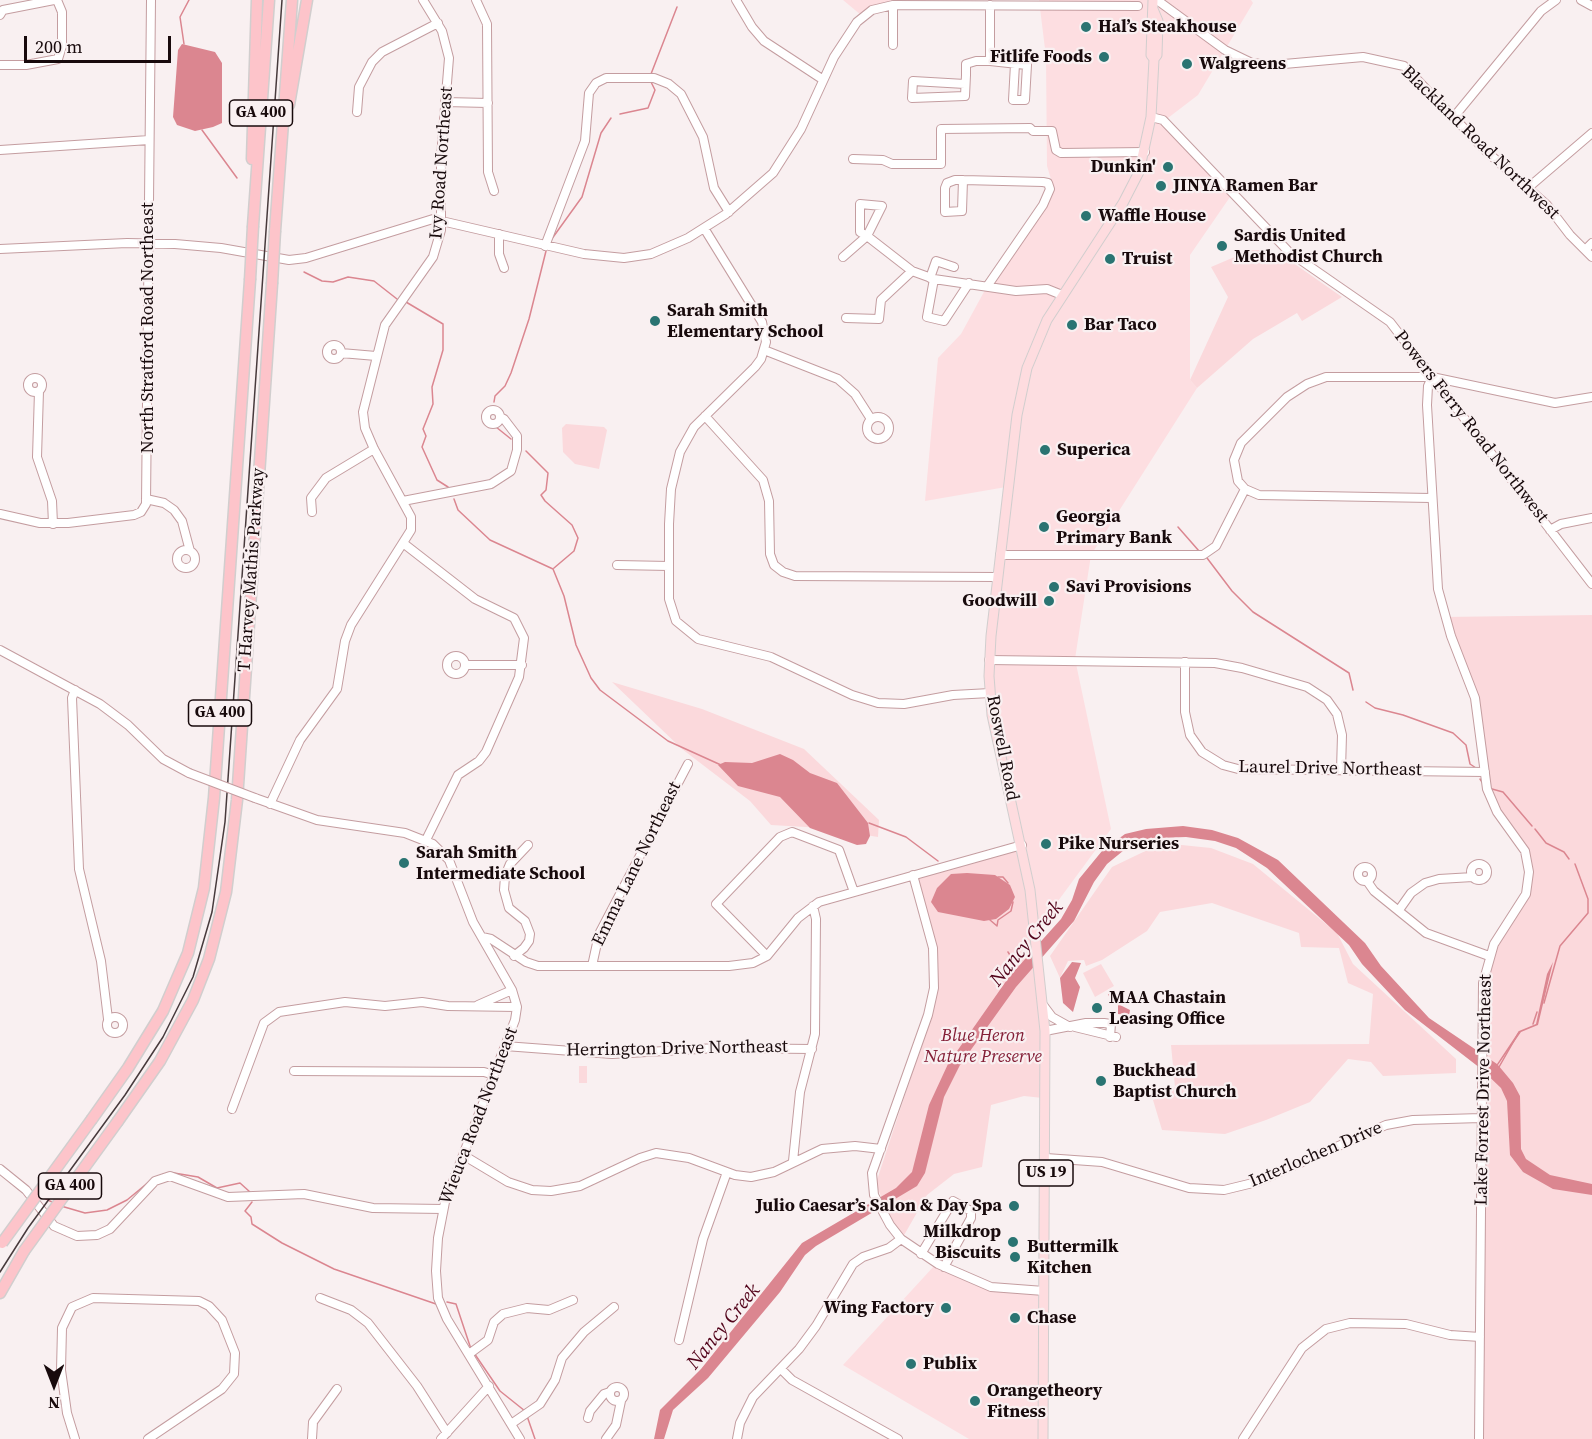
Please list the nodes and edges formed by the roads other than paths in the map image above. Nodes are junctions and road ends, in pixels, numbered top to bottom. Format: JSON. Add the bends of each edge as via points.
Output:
{"nodes":[{"id":1,"x":56,"y":0,"type":"edge"},
{"id":2,"x":151,"y":0,"type":"edge"},
{"id":3,"x":257,"y":0,"type":"edge"},
{"id":4,"x":269,"y":0,"type":"edge"},
{"id":5,"x":292,"y":0,"type":"edge"},
{"id":6,"x":307,"y":0,"type":"edge"},
{"id":7,"x":423,"y":0,"type":"edge"},
{"id":8,"x":476,"y":0,"type":"edge"},
{"id":9,"x":736,"y":0,"type":"edge"},
{"id":10,"x":1556,"y":0,"type":"edge"},
{"id":11,"x":1581,"y":0,"type":"edge"},
{"id":12,"x":1042,"y":3,"type":"edge"},
{"id":13,"x":1154,"y":3,"type":"edge"},
{"id":14,"x":893,"y":5,"type":"junction"},
{"id":15,"x":990,"y":5,"type":"junction"},
{"id":16,"x":1138,"y":6,"type":"dead end"},
{"id":17,"x":1592,"y":6,"type":"edge"},
{"id":18,"x":1,"y":10,"type":"edge"},
{"id":19,"x":1172,"y":12,"type":"junction"},
{"id":20,"x":1158,"y":21,"type":"junction"},
{"id":21,"x":438,"y":23,"type":"junction"},
{"id":22,"x":893,"y":45,"type":"dead end"},
{"id":23,"x":1154,"y":59,"type":"junction"},
{"id":24,"x":990,"y":61,"type":"junction"},
{"id":25,"x":1015,"y":64,"type":"junction"},
{"id":26,"x":0,"y":65,"type":"edge"},
{"id":27,"x":822,"y":79,"type":"junction"},
{"id":28,"x":965,"y":84,"type":"junction"},
{"id":29,"x":445,"y":102,"type":"junction"},
{"id":30,"x":488,"y":103,"type":"junction"},
{"id":31,"x":357,"y":112,"type":"dead end"},
{"id":32,"x":1151,"y":117,"type":"junction"},
{"id":33,"x":1453,"y":118,"type":"junction"},
{"id":34,"x":282,"y":131,"type":"junction"},
{"id":35,"x":1592,"y":133,"type":"edge"},
{"id":36,"x":149,"y":140,"type":"junction"},
{"id":37,"x":0,"y":150,"type":"edge"},
{"id":38,"x":1145,"y":152,"type":"junction"},
{"id":39,"x":853,"y":159,"type":"dead end"},
{"id":40,"x":963,"y":180,"type":"dead end"},
{"id":41,"x":1529,"y":187,"type":"junction"},
{"id":42,"x":494,"y":190,"type":"dead end"},
{"id":43,"x":729,"y":212,"type":"junction"},
{"id":44,"x":442,"y":220,"type":"junction"},
{"id":45,"x":254,"y":226,"type":"junction"},
{"id":46,"x":704,"y":228,"type":"junction"},
{"id":47,"x":499,"y":234,"type":"junction"},
{"id":48,"x":149,"y":243,"type":"junction"},
{"id":49,"x":1592,"y":243,"type":"edge"},
{"id":50,"x":545,"y":246,"type":"junction"},
{"id":51,"x":0,"y":249,"type":"edge"},
{"id":52,"x":1585,"y":250,"type":"junction"},
{"id":53,"x":843,"y":256,"type":"dead end"},
{"id":54,"x":1592,"y":257,"type":"edge"},
{"id":55,"x":954,"y":267,"type":"dead end"},
{"id":56,"x":504,"y":268,"type":"dead end"},
{"id":57,"x":912,"y":271,"type":"junction"},
{"id":58,"x":932,"y":278,"type":"junction"},
{"id":59,"x":969,"y":283,"type":"junction"},
{"id":60,"x":988,"y":285,"type":"junction"},
{"id":61,"x":1062,"y":295,"type":"junction"},
{"id":62,"x":846,"y":318,"type":"dead end"},
{"id":63,"x":765,"y":350,"type":"junction"},
{"id":64,"x":341,"y":353,"type":"dead end"},
{"id":65,"x":376,"y":356,"type":"junction"},
{"id":66,"x":1432,"y":377,"type":"junction"},
{"id":67,"x":39,"y":391,"type":"dead end"},
{"id":68,"x":1592,"y":397,"type":"edge"},
{"id":69,"x":705,"y":416,"type":"junction"},
{"id":70,"x":500,"y":417,"type":"dead end"},
{"id":71,"x":871,"y":419,"type":"dead end"},
{"id":72,"x":374,"y":449,"type":"junction"},
{"id":73,"x":1245,"y":489,"type":"junction"},
{"id":74,"x":1431,"y":498,"type":"junction"},
{"id":75,"x":146,"y":499,"type":"junction"},
{"id":76,"x":403,"y":501,"type":"junction"},
{"id":77,"x":312,"y":512,"type":"dead end"},
{"id":78,"x":0,"y":514,"type":"edge"},
{"id":79,"x":1592,"y":518,"type":"edge"},
{"id":80,"x":53,"y":524,"type":"junction"},
{"id":81,"x":1550,"y":530,"type":"junction"},
{"id":82,"x":403,"y":543,"type":"junction"},
{"id":83,"x":190,"y":551,"type":"dead end"},
{"id":84,"x":1000,"y":555,"type":"junction"},
{"id":85,"x":617,"y":566,"type":"dead end"},
{"id":86,"x":669,"y":566,"type":"junction"},
{"id":87,"x":997,"y":578,"type":"junction"},
{"id":88,"x":1592,"y":584,"type":"edge"},
{"id":89,"x":0,"y":650,"type":"edge"},
{"id":90,"x":989,"y":660,"type":"junction"},
{"id":91,"x":1185,"y":662,"type":"junction"},
{"id":92,"x":465,"y":664,"type":"dead end"},
{"id":93,"x":522,"y":665,"type":"junction"},
{"id":94,"x":75,"y":690,"type":"junction"},
{"id":95,"x":990,"y":693,"type":"junction"},
{"id":96,"x":688,"y":764,"type":"dead end"},
{"id":97,"x":1341,"y":770,"type":"junction"},
{"id":98,"x":1485,"y":772,"type":"junction"},
{"id":99,"x":270,"y":804,"type":"junction"},
{"id":100,"x":426,"y":840,"type":"junction"},
{"id":101,"x":528,"y":845,"type":"dead end"},
{"id":102,"x":1022,"y":845,"type":"junction"},
{"id":103,"x":913,"y":875,"type":"junction"},
{"id":104,"x":1473,"y":877,"type":"dead end"},
{"id":105,"x":1367,"y":881,"type":"dead end"},
{"id":106,"x":854,"y":892,"type":"junction"},
{"id":107,"x":813,"y":906,"type":"junction"},
{"id":108,"x":1399,"y":910,"type":"junction"},
{"id":109,"x":482,"y":937,"type":"junction"},
{"id":110,"x":514,"y":956,"type":"junction"},
{"id":111,"x":767,"y":956,"type":"junction"},
{"id":112,"x":1489,"y":956,"type":"junction"},
{"id":113,"x":592,"y":966,"type":"junction"},
{"id":114,"x":512,"y":990,"type":"junction"},
{"id":115,"x":1043,"y":1005,"type":"junction"},
{"id":116,"x":477,"y":1006,"type":"junction"},
{"id":117,"x":517,"y":1007,"type":"junction"},
{"id":118,"x":108,"y":1019,"type":"dead end"},
{"id":119,"x":1072,"y":1027,"type":"junction"},
{"id":120,"x":1045,"y":1031,"type":"junction"},
{"id":121,"x":505,"y":1046,"type":"junction"},
{"id":122,"x":812,"y":1049,"type":"junction"},
{"id":123,"x":294,"y":1071,"type":"dead end"},
{"id":124,"x":494,"y":1075,"type":"junction"},
{"id":125,"x":232,"y":1109,"type":"dead end"},
{"id":126,"x":1481,"y":1118,"type":"junction"},
{"id":127,"x":881,"y":1149,"type":"junction"},
{"id":128,"x":463,"y":1155,"type":"junction"},
{"id":129,"x":1046,"y":1158,"type":"junction"},
{"id":130,"x":793,"y":1161,"type":"junction"},
{"id":131,"x":0,"y":1169,"type":"edge"},
{"id":132,"x":727,"y":1172,"type":"junction"},
{"id":133,"x":443,"y":1209,"type":"junction"},
{"id":134,"x":901,"y":1239,"type":"junction"},
{"id":135,"x":1,"y":1245,"type":"edge"},
{"id":136,"x":921,"y":1254,"type":"junction"},
{"id":137,"x":944,"y":1267,"type":"junction"},
{"id":138,"x":1044,"y":1290,"type":"junction"},
{"id":139,"x":0,"y":1293,"type":"edge"},
{"id":140,"x":320,"y":1298,"type":"dead end"},
{"id":141,"x":573,"y":1300,"type":"dead end"},
{"id":142,"x":614,"y":1307,"type":"dead end"},
{"id":143,"x":1480,"y":1337,"type":"junction"},
{"id":144,"x":679,"y":1340,"type":"dead end"},
{"id":145,"x":472,"y":1352,"type":"junction"},
{"id":146,"x":781,"y":1369,"type":"junction"},
{"id":147,"x":489,"y":1386,"type":"junction"},
{"id":148,"x":337,"y":1389,"type":"dead end"},
{"id":149,"x":610,"y":1392,"type":"junction"},
{"id":150,"x":621,"y":1401,"type":"junction"},
{"id":151,"x":588,"y":1418,"type":"dead end"},
{"id":152,"x":514,"y":1422,"type":"junction"},
{"id":153,"x":444,"y":1436,"type":"edge"},
{"id":154,"x":75,"y":1439,"type":"edge"},
{"id":155,"x":148,"y":1439,"type":"edge"},
{"id":156,"x":312,"y":1439,"type":"edge"},
{"id":157,"x":520,"y":1439,"type":"edge"},
{"id":158,"x":606,"y":1439,"type":"edge"},
{"id":159,"x":737,"y":1439,"type":"edge"},
{"id":160,"x":898,"y":1439,"type":"edge"},
{"id":161,"x":1044,"y":1439,"type":"edge"},
{"id":162,"x":1243,"y":1439,"type":"edge"},
{"id":163,"x":1479,"y":1439,"type":"edge"}],
"edges":[{"from":1,"to":18,"type":"street"},
{"from":1,"to":26,"type":"street","via":[[62,12],[62,51],[58,59]]},
{"from":2,"to":36,"type":"street","name":"North Stratford Road Northeast"},
{"from":3,"to":45,"type":"highway","via":[[252,138]]},
{"from":4,"to":45,"type":"highway","name":"T Harvey Mathis Parkway","number":"GA 400"},
{"from":5,"to":34,"type":"highway","name":"T Harvey Mathis Parkway","number":"GA 400"},
{"from":6,"to":34,"type":"highway","via":[[296,77]]},
{"from":7,"to":21,"type":"street","name":"Ivy Road Northeast"},
{"from":8,"to":30,"type":"street","via":[[487,24]]},
{"from":9,"to":27,"type":"street","via":[[764,41]]},
{"from":10,"to":33,"type":"street","via":[[1541,11]]},
{"from":11,"to":17,"type":"street"},
{"from":12,"to":15,"type":"street"},
{"from":12,"to":16,"type":"street"},
{"from":13,"to":19,"type":"street","name":"Blackland Road Northwest"},
{"from":13,"to":20,"type":"main road","name":"Roswell Road","number":"US 19"},
{"from":13,"to":23,"type":"main road","name":"Roswell Road","number":"US 19"},
{"from":14,"to":15,"type":"street"},
{"from":14,"to":22,"type":"street"},
{"from":14,"to":27,"type":"street","via":[[879,7],[862,17]]},
{"from":15,"to":24,"type":"street"},
{"from":19,"to":20,"type":"street"},
{"from":19,"to":33,"type":"street","name":"Blackland Road Northwest","via":[[1233,55],[1252,63],[1273,65],[1363,57],[1404,66]]},
{"from":20,"to":23,"type":"main road","name":"Roswell Road","number":"US 19"},
{"from":21,"to":29,"type":"street","name":"Ivy Road Northeast","via":[[449,58]]},
{"from":21,"to":31,"type":"street","via":[[382,52],[372,62],[359,87]]},
{"from":23,"to":32,"type":"main road","name":"Roswell Road","number":"US 19"},
{"from":24,"to":25,"type":"street"},
{"from":24,"to":28,"type":"street","via":[[966,64]]},
{"from":25,"to":25,"type":"street","via":[[1013,100],[1025,100],[1027,65]]},
{"from":27,"to":43,"type":"street","via":[[784,158],[760,186]]},
{"from":28,"to":28,"type":"street","via":[[965,96],[912,98],[913,81]]},
{"from":29,"to":30,"type":"street"},
{"from":29,"to":44,"type":"street","name":"Ivy Road Northeast"},
{"from":30,"to":42,"type":"street","via":[[488,172]]},
{"from":32,"to":38,"type":"main road","name":"Roswell Road","number":"US 19"},
{"from":32,"to":66,"type":"street","name":"Powers Ferry Road Northwest","via":[[1163,120],[1289,252],[1390,322]]},
{"from":33,"to":41,"type":"street","name":"Blackland Road Northwest"},
{"from":34,"to":139,"type":"highway","name":"T Harvey Mathis Parkway","number":"GA 400","bridge":true,"via":[[237,800],[226,892],[209,959],[193,1000],[160,1061],[24,1251]]},
{"from":35,"to":41,"type":"street"},
{"from":36,"to":37,"type":"street"},
{"from":36,"to":48,"type":"street","name":"North Stratford Road Northeast"},
{"from":38,"to":39,"type":"street","via":[[1061,153],[1056,150],[1052,131],[1030,128],[941,129],[941,164]]},
{"from":38,"to":61,"type":"main road","name":"Roswell Road","number":"US 19","via":[[1123,203]]},
{"from":40,"to":60,"type":"street","via":[[1043,182],[1050,189]]},
{"from":41,"to":52,"type":"street","name":"Blackland Road Northwest"},
{"from":43,"to":46,"type":"street"},
{"from":43,"to":50,"type":"street","via":[[714,188],[703,137],[681,94],[654,78],[606,78],[589,93],[585,141]]},
{"from":44,"to":47,"type":"street"},
{"from":44,"to":48,"type":"street","via":[[426,220],[289,260],[210,247]]},
{"from":44,"to":65,"type":"street","name":"Ivy Road Northeast","via":[[433,256],[389,317]]},
{"from":45,"to":135,"type":"highway","name":"T Harvey Mathis Parkway","number":"GA 400","bridge":true,"via":[[215,786],[204,888],[188,952],[141,1050]]},
{"from":46,"to":50,"type":"street","via":[[667,249],[634,257],[584,254]]},
{"from":46,"to":63,"type":"street","via":[[762,322]]},
{"from":47,"to":50,"type":"street"},
{"from":47,"to":56,"type":"street"},
{"from":48,"to":51,"type":"street"},
{"from":48,"to":75,"type":"street","name":"North Stratford Road Northeast"},
{"from":49,"to":52,"type":"street"},
{"from":52,"to":54,"type":"street","name":"Blackland Road Northwest"},
{"from":53,"to":57,"type":"street","via":[[867,236]]},
{"from":55,"to":58,"type":"street","via":[[936,261]]},
{"from":57,"to":58,"type":"street"},
{"from":57,"to":62,"type":"street","via":[[881,300],[879,319]]},
{"from":58,"to":59,"type":"street"},
{"from":58,"to":59,"type":"street","via":[[927,318],[944,321]]},
{"from":59,"to":60,"type":"street"},
{"from":60,"to":61,"type":"street","via":[[1016,291],[1047,289]]},
{"from":61,"to":84,"type":"main road","name":"Roswell Road","number":"US 19","via":[[1037,339],[1024,378]]},
{"from":63,"to":69,"type":"street","via":[[755,367]]},
{"from":63,"to":71,"type":"street","via":[[838,379],[855,394]]},
{"from":64,"to":65,"type":"street"},
{"from":65,"to":72,"type":"street","name":"Ivy Road Northeast","via":[[363,412]]},
{"from":66,"to":68,"type":"street","via":[[1555,403]]},
{"from":66,"to":73,"type":"street","via":[[1336,375],[1299,388],[1237,448],[1234,470]]},
{"from":66,"to":74,"type":"street","name":"Lake Forrest Drive Northeast","via":[[1427,405]]},
{"from":66,"to":81,"type":"street","name":"Powers Ferry Road Northwest"},
{"from":67,"to":80,"type":"street","via":[[38,457],[52,501]]},
{"from":69,"to":86,"type":"street","via":[[686,438],[675,468],[669,509]]},
{"from":69,"to":87,"type":"street","via":[[763,480],[769,501],[770,555],[783,572],[795,576]]},
{"from":70,"to":76,"type":"street","via":[[517,436],[518,450],[511,471],[491,484]]},
{"from":72,"to":76,"type":"street","name":"Ivy Road Northeast"},
{"from":72,"to":77,"type":"street","via":[[326,478],[311,498]]},
{"from":73,"to":74,"type":"street","via":[[1264,496]]},
{"from":73,"to":84,"type":"street","via":[[1216,546],[1203,555]]},
{"from":74,"to":98,"type":"street","name":"Lake Forrest Drive Northeast","via":[[1438,589],[1475,698]]},
{"from":75,"to":80,"type":"street","via":[[144,508],[134,515]]},
{"from":75,"to":83,"type":"street","via":[[174,510],[182,521]]},
{"from":76,"to":82,"type":"street","name":"Ivy Road Northeast","via":[[412,524]]},
{"from":78,"to":80,"type":"street"},
{"from":79,"to":81,"type":"street"},
{"from":81,"to":88,"type":"street","name":"Powers Ferry Road Northwest"},
{"from":82,"to":93,"type":"street","via":[[475,599],[514,618],[524,638]]},
{"from":82,"to":99,"type":"street","name":"Ivy Road Northeast","via":[[351,625],[337,689],[300,740]]},
{"from":84,"to":87,"type":"main road","name":"Roswell Road","number":"US 19"},
{"from":85,"to":86,"type":"street"},
{"from":86,"to":95,"type":"street","via":[[672,613],[682,628],[698,639],[771,657],[878,703],[904,704]]},
{"from":87,"to":90,"type":"main road","name":"Roswell Road","number":"US 19"},
{"from":89,"to":94,"type":"street","name":"Wieuca Road Northeast"},
{"from":90,"to":91,"type":"street"},
{"from":90,"to":95,"type":"main road","name":"Roswell Road","number":"US 19"},
{"from":91,"to":97,"type":"street","via":[[1242,668],[1320,694],[1333,706],[1341,724]]},
{"from":91,"to":97,"type":"street","name":"Laurel Drive Northeast","via":[[1186,725],[1195,744],[1210,759],[1238,769]]},
{"from":92,"to":93,"type":"street"},
{"from":93,"to":100,"type":"street","via":[[486,752],[458,774]]},
{"from":94,"to":99,"type":"street","name":"Wieuca Road Northeast","bridge":true,"via":[[116,715],[165,760]]},
{"from":94,"to":118,"type":"street","via":[[72,698],[79,869],[101,961]]},
{"from":95,"to":102,"type":"main road","name":"Roswell Road","number":"US 19"},
{"from":96,"to":113,"type":"street","name":"Emma Lane Northeast","via":[[599,934]]},
{"from":97,"to":98,"type":"street","name":"Laurel Drive Northeast"},
{"from":98,"to":112,"type":"street","name":"Lake Forrest Drive Northeast","via":[[1492,802],[1523,846],[1529,872],[1522,902]]},
{"from":99,"to":100,"type":"street","name":"Wieuca Road Northeast","via":[[317,820],[405,833]]},
{"from":100,"to":109,"type":"street","name":"Wieuca Road Northeast","via":[[448,860]]},
{"from":101,"to":110,"type":"street","via":[[510,864],[505,876],[509,908],[525,921],[530,934],[524,948]]},
{"from":102,"to":103,"type":"street"},
{"from":102,"to":115,"type":"main road","name":"Roswell Road","number":"US 19"},
{"from":103,"to":106,"type":"street"},
{"from":103,"to":127,"type":"street","via":[[933,948],[934,988]]},
{"from":104,"to":108,"type":"street","via":[[1425,883],[1411,893]]},
{"from":105,"to":108,"type":"street"},
{"from":106,"to":107,"type":"street"},
{"from":106,"to":111,"type":"street","via":[[839,850],[792,832],[780,837],[716,904]]},
{"from":107,"to":111,"type":"street"},
{"from":107,"to":122,"type":"street","via":[[816,1019]]},
{"from":108,"to":112,"type":"street","via":[[1426,933]]},
{"from":109,"to":110,"type":"street"},
{"from":109,"to":114,"type":"street","name":"Wieuca Road Northeast"},
{"from":110,"to":113,"type":"street","via":[[538,966]]},
{"from":111,"to":113,"type":"street","via":[[753,963],[729,966]]},
{"from":112,"to":126,"type":"street","name":"Lake Forrest Drive Northeast","via":[[1483,983]]},
{"from":114,"to":116,"type":"street"},
{"from":114,"to":117,"type":"street","name":"Wieuca Road Northeast"},
{"from":115,"to":119,"type":"street","via":[[1052,1017]]},
{"from":115,"to":120,"type":"main road","name":"Roswell Road","number":"US 19"},
{"from":116,"to":117,"type":"street"},
{"from":116,"to":125,"type":"street","via":[[345,1002],[272,1014],[264,1023]]},
{"from":117,"to":121,"type":"street","name":"Wieuca Road Northeast"},
{"from":119,"to":119,"type":"street","via":[[1111,1024],[1113,1037]]},
{"from":119,"to":120,"type":"street"},
{"from":120,"to":129,"type":"main road","name":"Roswell Road","number":"US 19"},
{"from":121,"to":122,"type":"street","name":"Herrington Drive Northeast","via":[[612,1054],[716,1048]]},
{"from":121,"to":124,"type":"street","name":"Wieuca Road Northeast"},
{"from":122,"to":130,"type":"street","via":[[800,1092]]},
{"from":123,"to":124,"type":"street"},
{"from":124,"to":128,"type":"street","name":"Wieuca Road Northeast"},
{"from":126,"to":129,"type":"street","name":"Interlochen Drive","via":[[1413,1120],[1386,1125],[1257,1182],[1224,1190],[1189,1188],[1102,1162]]},
{"from":126,"to":143,"type":"street","name":"Lake Forrest Drive Northeast"},
{"from":127,"to":130,"type":"street","via":[[834,1147]]},
{"from":127,"to":134,"type":"street","via":[[873,1173],[874,1195]]},
{"from":128,"to":132,"type":"street","via":[[508,1182],[542,1191],[580,1186],[656,1153],[689,1158]]},
{"from":128,"to":133,"type":"street","name":"Wieuca Road Northeast"},
{"from":129,"to":138,"type":"main road","name":"Roswell Road","number":"US 19"},
{"from":130,"to":132,"type":"street","via":[[760,1176]]},
{"from":131,"to":133,"type":"street","via":[[26,1190],[54,1226],[77,1236],[97,1235],[110,1229],[155,1181],[170,1176],[228,1197],[304,1194],[373,1208]]},
{"from":132,"to":144,"type":"street","via":[[703,1239]]},
{"from":133,"to":145,"type":"street","name":"Wieuca Road Northeast","via":[[436,1285],[442,1309]]},
{"from":134,"to":136,"type":"street"},
{"from":134,"to":146,"type":"street","via":[[853,1264],[816,1326]]},
{"from":136,"to":137,"type":"street"},
{"from":136,"to":137,"type":"street","via":[[953,1201],[971,1211],[971,1218]]},
{"from":137,"to":138,"type":"street","via":[[991,1287]]},
{"from":138,"to":161,"type":"main road","name":"Roswell Road","number":"US 19"},
{"from":140,"to":153,"type":"street","via":[[351,1310],[368,1323],[417,1386]]},
{"from":141,"to":145,"type":"street","via":[[549,1310],[527,1308],[503,1314],[494,1322],[488,1340]]},
{"from":142,"to":152,"type":"street","via":[[584,1332],[562,1358],[555,1380],[534,1409]]},
{"from":143,"to":162,"type":"street","via":[[1450,1335],[1406,1324],[1350,1323],[1326,1329],[1302,1348]]},
{"from":143,"to":163,"type":"street","name":"Lake Forrest Drive Northeast"},
{"from":145,"to":147,"type":"street","name":"Wieuca Road Northeast"},
{"from":146,"to":159,"type":"street","via":[[753,1397],[742,1417]]},
{"from":146,"to":160,"type":"street","via":[[792,1380]]},
{"from":147,"to":152,"type":"street","name":"Wieuca Road Northeast"},
{"from":147,"to":153,"type":"street"},
{"from":148,"to":156,"type":"street","via":[[314,1422]]},
{"from":149,"to":150,"type":"street","via":[[614,1401]]},
{"from":149,"to":150,"type":"street","via":[[615,1387],[622,1388],[625,1395]]},
{"from":149,"to":151,"type":"street"},
{"from":150,"to":158,"type":"street","via":[[616,1425]]},
{"from":152,"to":157,"type":"street","name":"Wieuca Road Northeast"},
{"from":154,"to":155,"type":"street","via":[[61,1370],[63,1320],[72,1307],[93,1298],[199,1301],[222,1320],[235,1353],[234,1374],[222,1389]]}]}
